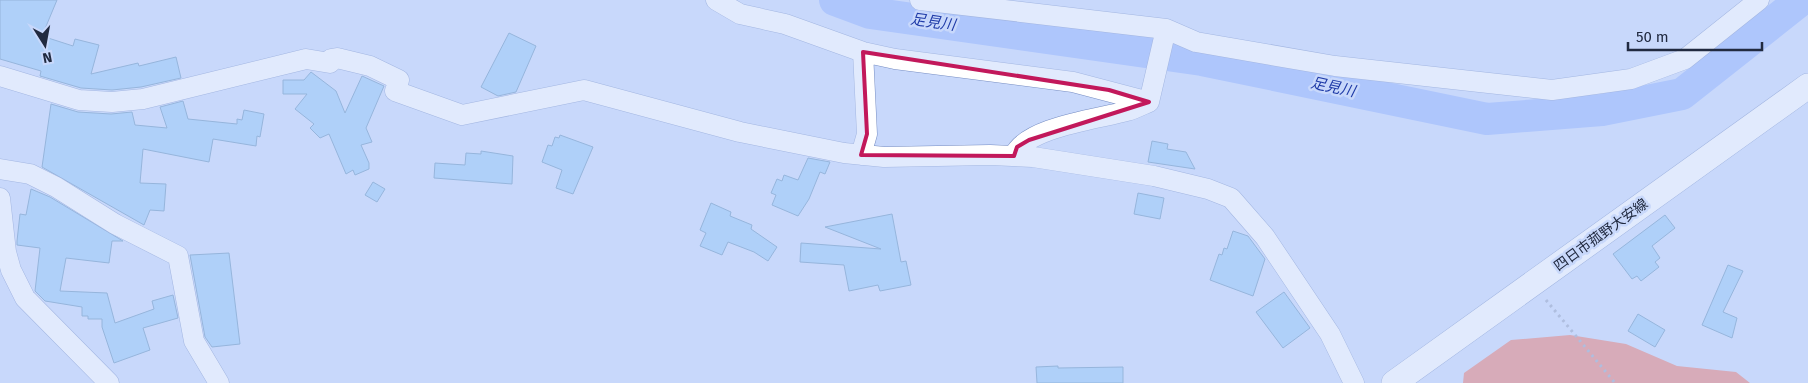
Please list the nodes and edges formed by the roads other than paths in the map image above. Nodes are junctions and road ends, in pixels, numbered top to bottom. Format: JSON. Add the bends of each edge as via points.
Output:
{"nodes":[{"id":1,"x":716,"y":0,"type":"edge"},
{"id":2,"x":920,"y":0,"type":"edge"},
{"id":3,"x":1759,"y":0,"type":"edge"},
{"id":4,"x":1166,"y":29,"type":"junction"},
{"id":5,"x":863,"y":52,"type":"junction"},
{"id":6,"x":0,"y":76,"type":"edge"},
{"id":7,"x":1808,"y":86,"type":"edge"},
{"id":8,"x":1149,"y":102,"type":"junction"},
{"id":9,"x":861,"y":155,"type":"junction"},
{"id":10,"x":1014,"y":156,"type":"junction"},
{"id":11,"x":0,"y":169,"type":"edge"},
{"id":12,"x":0,"y":198,"type":"edge"},
{"id":13,"x":110,"y":383,"type":"edge"},
{"id":14,"x":218,"y":383,"type":"edge"},
{"id":15,"x":1354,"y":383,"type":"edge"},
{"id":16,"x":1394,"y":383,"type":"edge"}],
"edges":[{"from":1,"to":5,"type":"street","via":[[740,14],[784,24]]},
{"from":2,"to":4,"type":"street"},
{"from":3,"to":4,"type":"street","via":[[1685,59],[1631,79],[1552,90],[1335,66],[1196,42]]},
{"from":4,"to":8,"type":"street"},
{"from":5,"to":8,"type":"street","via":[[1073,82]]},
{"from":5,"to":9,"type":"street","via":[[867,134]]},
{"from":6,"to":9,"type":"street","via":[[79,100],[112,102],[143,99],[306,59],[330,63],[336,58],[370,66],[399,80],[395,91],[462,115],[584,90],[740,132]]},
{"from":7,"to":16,"type":"main road","name":"四日市菰野大安線"},
{"from":8,"to":10,"type":"street","via":[[1129,111],[1064,126],[1028,140],[1017,147]]},
{"from":9,"to":10,"type":"street"},
{"from":10,"to":15,"type":"street","via":[[1154,176],[1231,198],[1265,237],[1302,290],[1330,334]]},
{"from":11,"to":14,"type":"street","via":[[30,174],[115,224],[178,256],[194,341]]},
{"from":12,"to":13,"type":"street","via":[[6,252],[24,298]]}]}
